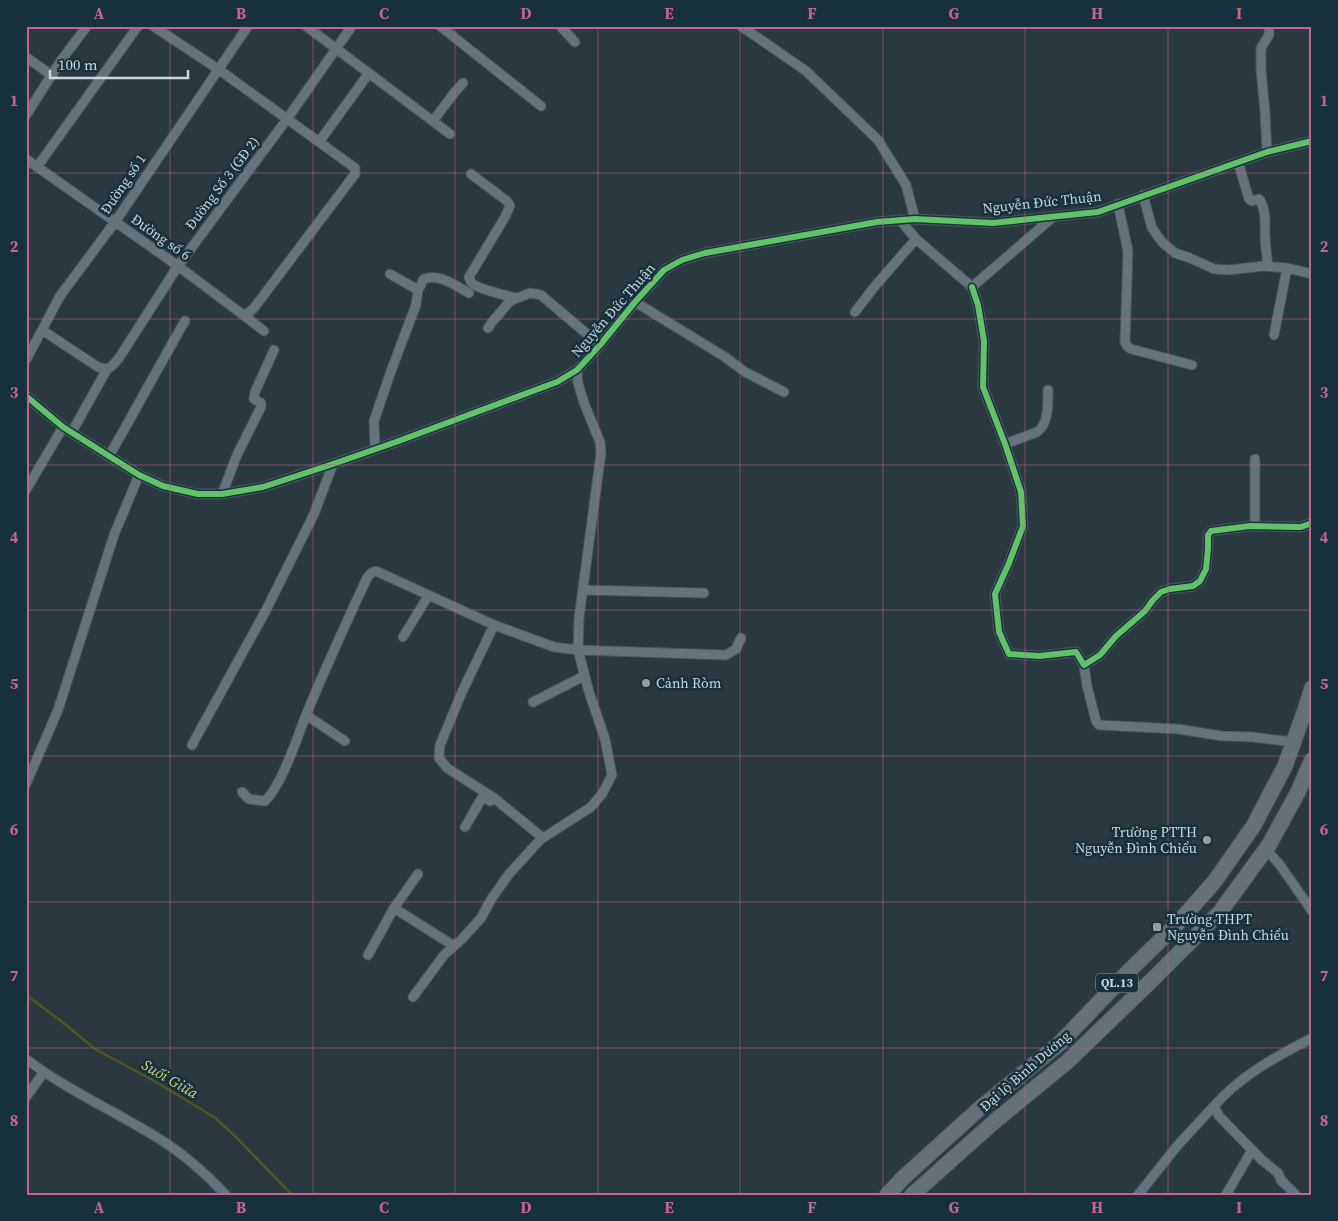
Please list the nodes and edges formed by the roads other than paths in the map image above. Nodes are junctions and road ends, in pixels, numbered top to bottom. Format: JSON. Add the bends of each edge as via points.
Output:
{"nodes":[{"id":1,"x":87,"y":26,"type":"edge"},
{"id":2,"x":138,"y":26,"type":"edge"},
{"id":3,"x":153,"y":26,"type":"edge"},
{"id":4,"x":248,"y":26,"type":"edge"},
{"id":5,"x":306,"y":26,"type":"edge"},
{"id":6,"x":352,"y":26,"type":"edge"},
{"id":7,"x":440,"y":26,"type":"edge"},
{"id":8,"x":560,"y":26,"type":"edge"},
{"id":9,"x":741,"y":26,"type":"edge"},
{"id":10,"x":1269,"y":26,"type":"edge"},
{"id":11,"x":575,"y":42,"type":"dead end"},
{"id":12,"x":336,"y":48,"type":"junction"},
{"id":13,"x":26,"y":57,"type":"edge"},
{"id":14,"x":218,"y":69,"type":"junction"},
{"id":15,"x":370,"y":73,"type":"junction"},
{"id":16,"x":53,"y":75,"type":"junction"},
{"id":17,"x":463,"y":83,"type":"dead end"},
{"id":18,"x":30,"y":100,"type":"edge"},
{"id":19,"x":541,"y":106,"type":"dead end"},
{"id":20,"x":26,"y":114,"type":"edge"},
{"id":21,"x":287,"y":119,"type":"junction"},
{"id":22,"x":433,"y":121,"type":"junction"},
{"id":23,"x":450,"y":134,"type":"dead end"},
{"id":24,"x":1312,"y":141,"type":"edge"},
{"id":25,"x":319,"y":142,"type":"junction"},
{"id":26,"x":1267,"y":152,"type":"junction"},
{"id":27,"x":26,"y":159,"type":"edge"},
{"id":28,"x":1238,"y":162,"type":"junction"},
{"id":29,"x":37,"y":167,"type":"junction"},
{"id":30,"x":471,"y":174,"type":"dead end"},
{"id":31,"x":1143,"y":195,"type":"junction"},
{"id":32,"x":1118,"y":204,"type":"junction"},
{"id":33,"x":1053,"y":217,"type":"junction"},
{"id":34,"x":915,"y":219,"type":"junction"},
{"id":35,"x":900,"y":220,"type":"junction"},
{"id":36,"x":115,"y":222,"type":"junction"},
{"id":37,"x":916,"y":239,"type":"junction"},
{"id":38,"x":178,"y":266,"type":"junction"},
{"id":39,"x":1268,"y":266,"type":"junction"},
{"id":40,"x":1287,"y":268,"type":"junction"},
{"id":41,"x":390,"y":274,"type":"dead end"},
{"id":42,"x":1312,"y":274,"type":"edge"},
{"id":43,"x":972,"y":287,"type":"junction"},
{"id":44,"x":418,"y":290,"type":"junction"},
{"id":45,"x":469,"y":293,"type":"dead end"},
{"id":46,"x":517,"y":298,"type":"junction"},
{"id":47,"x":635,"y":302,"type":"junction"},
{"id":48,"x":855,"y":312,"type":"dead end"},
{"id":49,"x":242,"y":314,"type":"junction"},
{"id":50,"x":185,"y":321,"type":"dead end"},
{"id":51,"x":488,"y":328,"type":"dead end"},
{"id":52,"x":42,"y":330,"type":"junction"},
{"id":53,"x":264,"y":332,"type":"dead end"},
{"id":54,"x":1274,"y":335,"type":"dead end"},
{"id":55,"x":600,"y":346,"type":"junction"},
{"id":56,"x":274,"y":350,"type":"dead end"},
{"id":57,"x":26,"y":360,"type":"edge"},
{"id":58,"x":1192,"y":365,"type":"dead end"},
{"id":59,"x":107,"y":369,"type":"junction"},
{"id":60,"x":576,"y":370,"type":"junction"},
{"id":61,"x":1048,"y":390,"type":"dead end"},
{"id":62,"x":784,"y":392,"type":"dead end"},
{"id":63,"x":26,"y":396,"type":"edge"},
{"id":64,"x":64,"y":427,"type":"junction"},
{"id":65,"x":72,"y":432,"type":"junction"},
{"id":66,"x":1005,"y":444,"type":"junction"},
{"id":67,"x":375,"y":449,"type":"junction"},
{"id":68,"x":109,"y":456,"type":"junction"},
{"id":69,"x":1255,"y":459,"type":"dead end"},
{"id":70,"x":333,"y":464,"type":"junction"},
{"id":71,"x":139,"y":475,"type":"junction"},
{"id":72,"x":26,"y":490,"type":"edge"},
{"id":73,"x":222,"y":494,"type":"junction"},
{"id":74,"x":1312,"y":523,"type":"edge"},
{"id":75,"x":1255,"y":526,"type":"junction"},
{"id":76,"x":583,"y":590,"type":"junction"},
{"id":77,"x":704,"y":593,"type":"dead end"},
{"id":78,"x":428,"y":596,"type":"junction"},
{"id":79,"x":494,"y":625,"type":"junction"},
{"id":80,"x":403,"y":637,"type":"dead end"},
{"id":81,"x":741,"y":638,"type":"dead end"},
{"id":82,"x":578,"y":650,"type":"junction"},
{"id":83,"x":1084,"y":665,"type":"junction"},
{"id":84,"x":584,"y":676,"type":"junction"},
{"id":85,"x":1312,"y":688,"type":"edge"},
{"id":86,"x":533,"y":702,"type":"dead end"},
{"id":87,"x":306,"y":715,"type":"junction"},
{"id":88,"x":1301,"y":736,"type":"edge"},
{"id":89,"x":345,"y":741,"type":"dead end"},
{"id":90,"x":192,"y":745,"type":"dead end"},
{"id":91,"x":1312,"y":760,"type":"edge"},
{"id":92,"x":26,"y":784,"type":"edge"},
{"id":93,"x":242,"y":792,"type":"dead end"},
{"id":94,"x":465,"y":827,"type":"dead end"},
{"id":95,"x":542,"y":839,"type":"junction"},
{"id":96,"x":1266,"y":849,"type":"junction"},
{"id":97,"x":418,"y":874,"type":"dead end"},
{"id":98,"x":394,"y":908,"type":"junction"},
{"id":99,"x":1312,"y":910,"type":"edge"},
{"id":100,"x":454,"y":946,"type":"junction"},
{"id":101,"x":368,"y":955,"type":"dead end"},
{"id":102,"x":413,"y":997,"type":"dead end"},
{"id":103,"x":1312,"y":1038,"type":"edge"},
{"id":104,"x":26,"y":1059,"type":"edge"},
{"id":105,"x":44,"y":1072,"type":"junction"},
{"id":106,"x":26,"y":1097,"type":"edge"},
{"id":107,"x":1214,"y":1106,"type":"junction"},
{"id":108,"x":1252,"y":1150,"type":"junction"},
{"id":109,"x":226,"y":1195,"type":"edge"},
{"id":110,"x":887,"y":1195,"type":"edge"},
{"id":111,"x":912,"y":1195,"type":"edge"},
{"id":112,"x":1138,"y":1195,"type":"edge"},
{"id":113,"x":1226,"y":1195,"type":"edge"},
{"id":114,"x":1296,"y":1195,"type":"edge"}],
"edges":[{"from":1,"to":16,"type":"street"},
{"from":2,"to":29,"type":"street"},
{"from":3,"to":14,"type":"street"},
{"from":4,"to":14,"type":"street","name":"Đường số 1"},
{"from":5,"to":12,"type":"street"},
{"from":6,"to":12,"type":"street","name":"Đường Số 3 (GĐ 2)"},
{"from":7,"to":19,"type":"street"},
{"from":8,"to":11,"type":"street"},
{"from":9,"to":34,"type":"street","via":[[806,71],[878,140],[906,185]]},
{"from":10,"to":26,"type":"street","via":[[1269,35],[1261,48]]},
{"from":12,"to":15,"type":"street"},
{"from":12,"to":21,"type":"street","name":"Đường Số 3 (GĐ 2)"},
{"from":13,"to":16,"type":"street"},
{"from":14,"to":21,"type":"street"},
{"from":14,"to":36,"type":"street","name":"Đường số 1"},
{"from":15,"to":22,"type":"street"},
{"from":15,"to":25,"type":"street"},
{"from":16,"to":18,"type":"street"},
{"from":17,"to":22,"type":"street"},
{"from":18,"to":20,"type":"street"},
{"from":21,"to":25,"type":"street"},
{"from":21,"to":38,"type":"street","name":"Đường Số 3 (GĐ 2)"},
{"from":22,"to":23,"type":"street"},
{"from":24,"to":26,"type":"street","name":"Nguyễn Đức Thuận"},
{"from":25,"to":49,"type":"street","via":[[355,168],[355,174],[254,308]]},
{"from":26,"to":28,"type":"street","name":"Nguyễn Đức Thuận"},
{"from":27,"to":29,"type":"street","name":"Đường số 6"},
{"from":28,"to":31,"type":"street","name":"Nguyễn Đức Thuận"},
{"from":28,"to":39,"type":"street","via":[[1249,199],[1262,203]]},
{"from":29,"to":36,"type":"street","name":"Đường số 6"},
{"from":30,"to":46,"type":"street","via":[[510,206],[469,277],[470,282]]},
{"from":31,"to":32,"type":"street","name":"Nguyễn Đức Thuận"},
{"from":31,"to":39,"type":"street","via":[[1152,228],[1175,253],[1214,269]]},
{"from":32,"to":33,"type":"street","name":"Nguyễn Đức Thuận","via":[[1098,212]]},
{"from":32,"to":58,"type":"street","via":[[1128,251],[1125,342],[1131,348]]},
{"from":33,"to":34,"type":"street","name":"Nguyễn Đức Thuận","via":[[992,223]]},
{"from":33,"to":43,"type":"street"},
{"from":34,"to":35,"type":"street","name":"Nguyễn Đức Thuận"},
{"from":35,"to":37,"type":"street"},
{"from":35,"to":47,"type":"street","name":"Nguyễn Đức Thuận","via":[[705,253],[682,260],[664,270]]},
{"from":36,"to":38,"type":"street","name":"Đường số 6"},
{"from":36,"to":52,"type":"street","name":"Đường số 1","via":[[60,296]]},
{"from":37,"to":43,"type":"street"},
{"from":37,"to":48,"type":"street"},
{"from":38,"to":49,"type":"street","name":"Đường số 6"},
{"from":38,"to":59,"type":"street","name":"Đường Số 3 (GĐ 2)","via":[[119,358]]},
{"from":39,"to":40,"type":"street"},
{"from":40,"to":42,"type":"street"},
{"from":40,"to":54,"type":"street"},
{"from":41,"to":44,"type":"street"},
{"from":43,"to":66,"type":"street","via":[[984,341],[983,387]]},
{"from":44,"to":45,"type":"street","via":[[428,277],[438,278]]},
{"from":44,"to":67,"type":"street","via":[[416,305],[374,420]]},
{"from":46,"to":51,"type":"street"},
{"from":46,"to":55,"type":"street","via":[[530,292],[541,295]]},
{"from":47,"to":55,"type":"street","name":"Nguyễn Đức Thuận"},
{"from":47,"to":62,"type":"street","via":[[745,372]]},
{"from":49,"to":53,"type":"street","name":"Đường số 6"},
{"from":50,"to":68,"type":"street"},
{"from":52,"to":57,"type":"street","name":"Đường số 1"},
{"from":52,"to":59,"type":"street","via":[[98,368]]},
{"from":55,"to":60,"type":"street","name":"Nguyễn Đức Thuận"},
{"from":56,"to":73,"type":"street","via":[[255,392],[254,399],[261,407]]},
{"from":59,"to":65,"type":"street","name":"Đường Số 3 (GĐ 2)"},
{"from":60,"to":67,"type":"street","name":"Nguyễn Đức Thuận","via":[[557,382]]},
{"from":60,"to":76,"type":"street","via":[[601,453]]},
{"from":61,"to":66,"type":"street","via":[[1042,429]]},
{"from":63,"to":64,"type":"street","name":"Nguyễn Đức Thuận"},
{"from":64,"to":65,"type":"street","name":"Nguyễn Đức Thuận"},
{"from":64,"to":72,"type":"street"},
{"from":65,"to":68,"type":"street","name":"Nguyễn Đức Thuận"},
{"from":66,"to":83,"type":"street","via":[[1021,492],[1023,526],[995,594],[999,632],[1009,654],[1039,656],[1076,652]]},
{"from":67,"to":70,"type":"street","name":"Nguyễn Đức Thuận"},
{"from":68,"to":71,"type":"street","name":"Nguyễn Đức Thuận"},
{"from":69,"to":75,"type":"street"},
{"from":70,"to":73,"type":"street","name":"Nguyễn Đức Thuận","via":[[263,487]]},
{"from":70,"to":90,"type":"street","via":[[314,514],[266,612]]},
{"from":71,"to":73,"type":"street","name":"Nguyễn Đức Thuận","via":[[163,486],[198,494]]},
{"from":71,"to":92,"type":"street","via":[[114,535],[58,710]]},
{"from":74,"to":75,"type":"street","via":[[1301,527]]},
{"from":75,"to":83,"type":"street","via":[[1211,530],[1206,569],[1200,581],[1193,586],[1161,592],[1100,655]]},
{"from":76,"to":77,"type":"street"},
{"from":76,"to":82,"type":"street","via":[[578,618]]},
{"from":78,"to":79,"type":"street"},
{"from":78,"to":80,"type":"street"},
{"from":78,"to":87,"type":"street","via":[[376,572],[371,573]]},
{"from":79,"to":82,"type":"street","via":[[554,647]]},
{"from":79,"to":95,"type":"street","via":[[440,745],[439,758],[447,768],[494,798]]},
{"from":81,"to":82,"type":"street","via":[[736,649],[726,654]]},
{"from":82,"to":84,"type":"street"},
{"from":83,"to":88,"type":"street","via":[[1099,725],[1178,729],[1222,736]]},
{"from":84,"to":86,"type":"street"},
{"from":84,"to":95,"type":"street","via":[[605,739],[612,774],[602,794],[591,806]]},
{"from":85,"to":88,"type":"highway","name":"Đại lộ Bình Dương","number":"QL.13"},
{"from":87,"to":89,"type":"street"},
{"from":87,"to":93,"type":"street","via":[[270,796],[265,801],[249,799]]},
{"from":88,"to":110,"type":"highway","name":"Đại lộ Bình Dương","number":"QL.13","via":[[1254,826],[1215,881],[1178,923],[1059,1044],[979,1110]]},
{"from":91,"to":96,"type":"highway","name":"Đại lộ Bình Dương","number":"QL.13"},
{"from":94,"to":95,"type":"street","via":[[483,796]]},
{"from":95,"to":100,"type":"street","via":[[509,874],[481,918]]},
{"from":96,"to":99,"type":"street"},
{"from":96,"to":111,"type":"highway","name":"Đại lộ Bình Dương","number":"QL.13","via":[[1220,912],[1145,987],[1067,1062]]},
{"from":97,"to":98,"type":"street"},
{"from":98,"to":100,"type":"street"},
{"from":98,"to":101,"type":"street"},
{"from":100,"to":102,"type":"street","via":[[444,954]]},
{"from":103,"to":107,"type":"street","via":[[1243,1079]]},
{"from":104,"to":105,"type":"street"},
{"from":105,"to":106,"type":"street"},
{"from":105,"to":109,"type":"street","via":[[173,1148]]},
{"from":107,"to":108,"type":"street","via":[[1219,1116]]},
{"from":107,"to":112,"type":"street"},
{"from":108,"to":113,"type":"street"},
{"from":108,"to":114,"type":"street","via":[[1278,1173]]}]}
